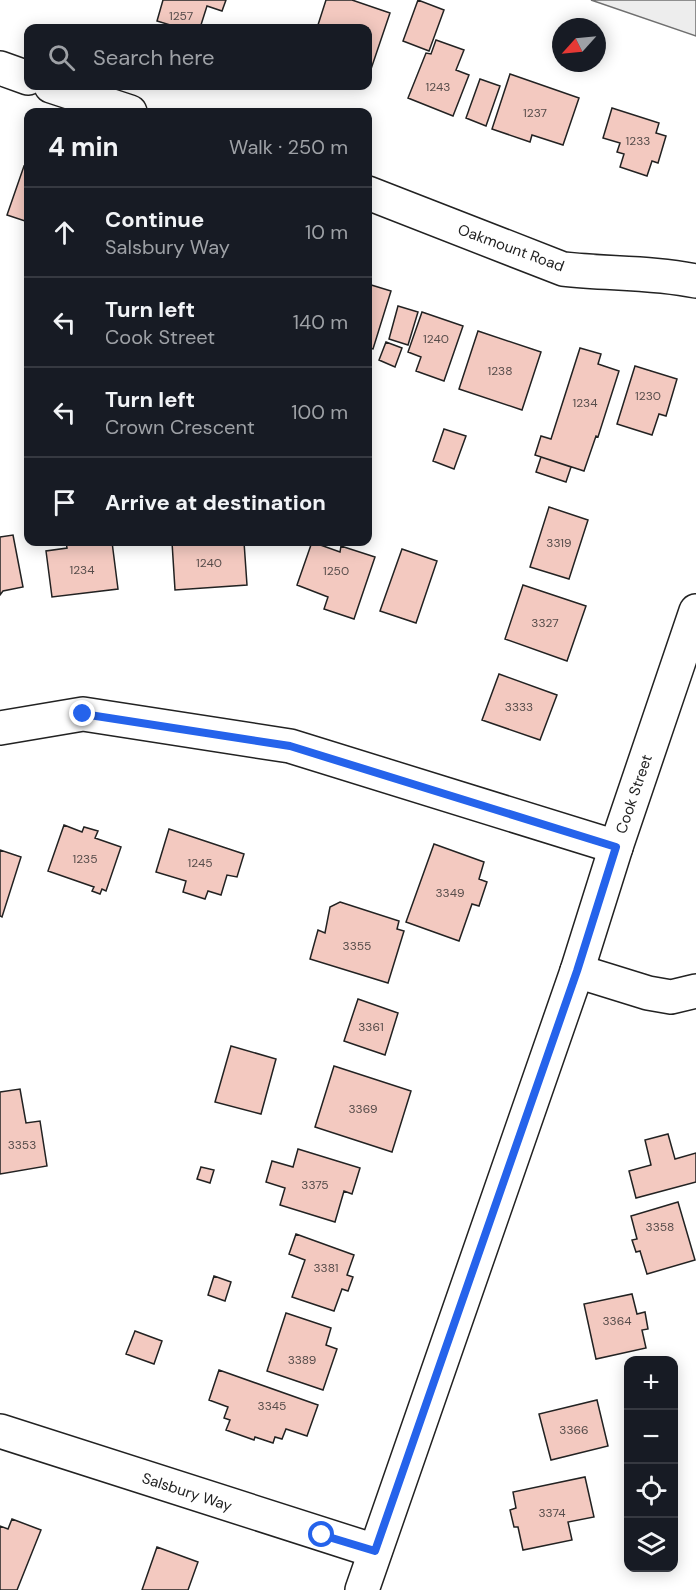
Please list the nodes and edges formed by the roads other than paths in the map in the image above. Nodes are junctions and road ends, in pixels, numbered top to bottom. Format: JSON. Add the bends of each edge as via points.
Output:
{"nodes":[{"id":1,"x":0,"y":68,"type":"edge"},
{"id":2,"x":24,"y":77,"type":"edge"},
{"id":3,"x":63,"y":90,"type":"edge"},
{"id":4,"x":118,"y":108,"type":"edge"},
{"id":5,"x":372,"y":195,"type":"edge"},
{"id":6,"x":696,"y":280,"type":"edge"},
{"id":7,"x":696,"y":611,"type":"edge"},
{"id":8,"x":0,"y":728,"type":"edge"},
{"id":9,"x":616,"y":847,"type":"junction"},
{"id":10,"x":577,"y":971,"type":"junction"},
{"id":11,"x":696,"y":991,"type":"edge"},
{"id":12,"x":0,"y":1431,"type":"edge"},
{"id":13,"x":375,"y":1551,"type":"junction"},
{"id":14,"x":362,"y":1590,"type":"edge"}],
"edges":[{"from":1,"to":2,"type":"street"},
{"from":3,"to":4,"type":"street"},
{"from":5,"to":6,"type":"street","name":"Oakmount Road","via":[[563,269]]},
{"from":7,"to":9,"type":"street","name":"Cook Street"},
{"from":8,"to":9,"type":"street","via":[[83,714],[290,746]]},
{"from":9,"to":10,"type":"street","name":"Cook Street"},
{"from":10,"to":11,"type":"street","via":[[671,997]]},
{"from":10,"to":13,"type":"street","name":"Cook Street"},
{"from":12,"to":13,"type":"street","name":"Salsbury Way"},
{"from":13,"to":14,"type":"street","name":"Cook Street"}]}
